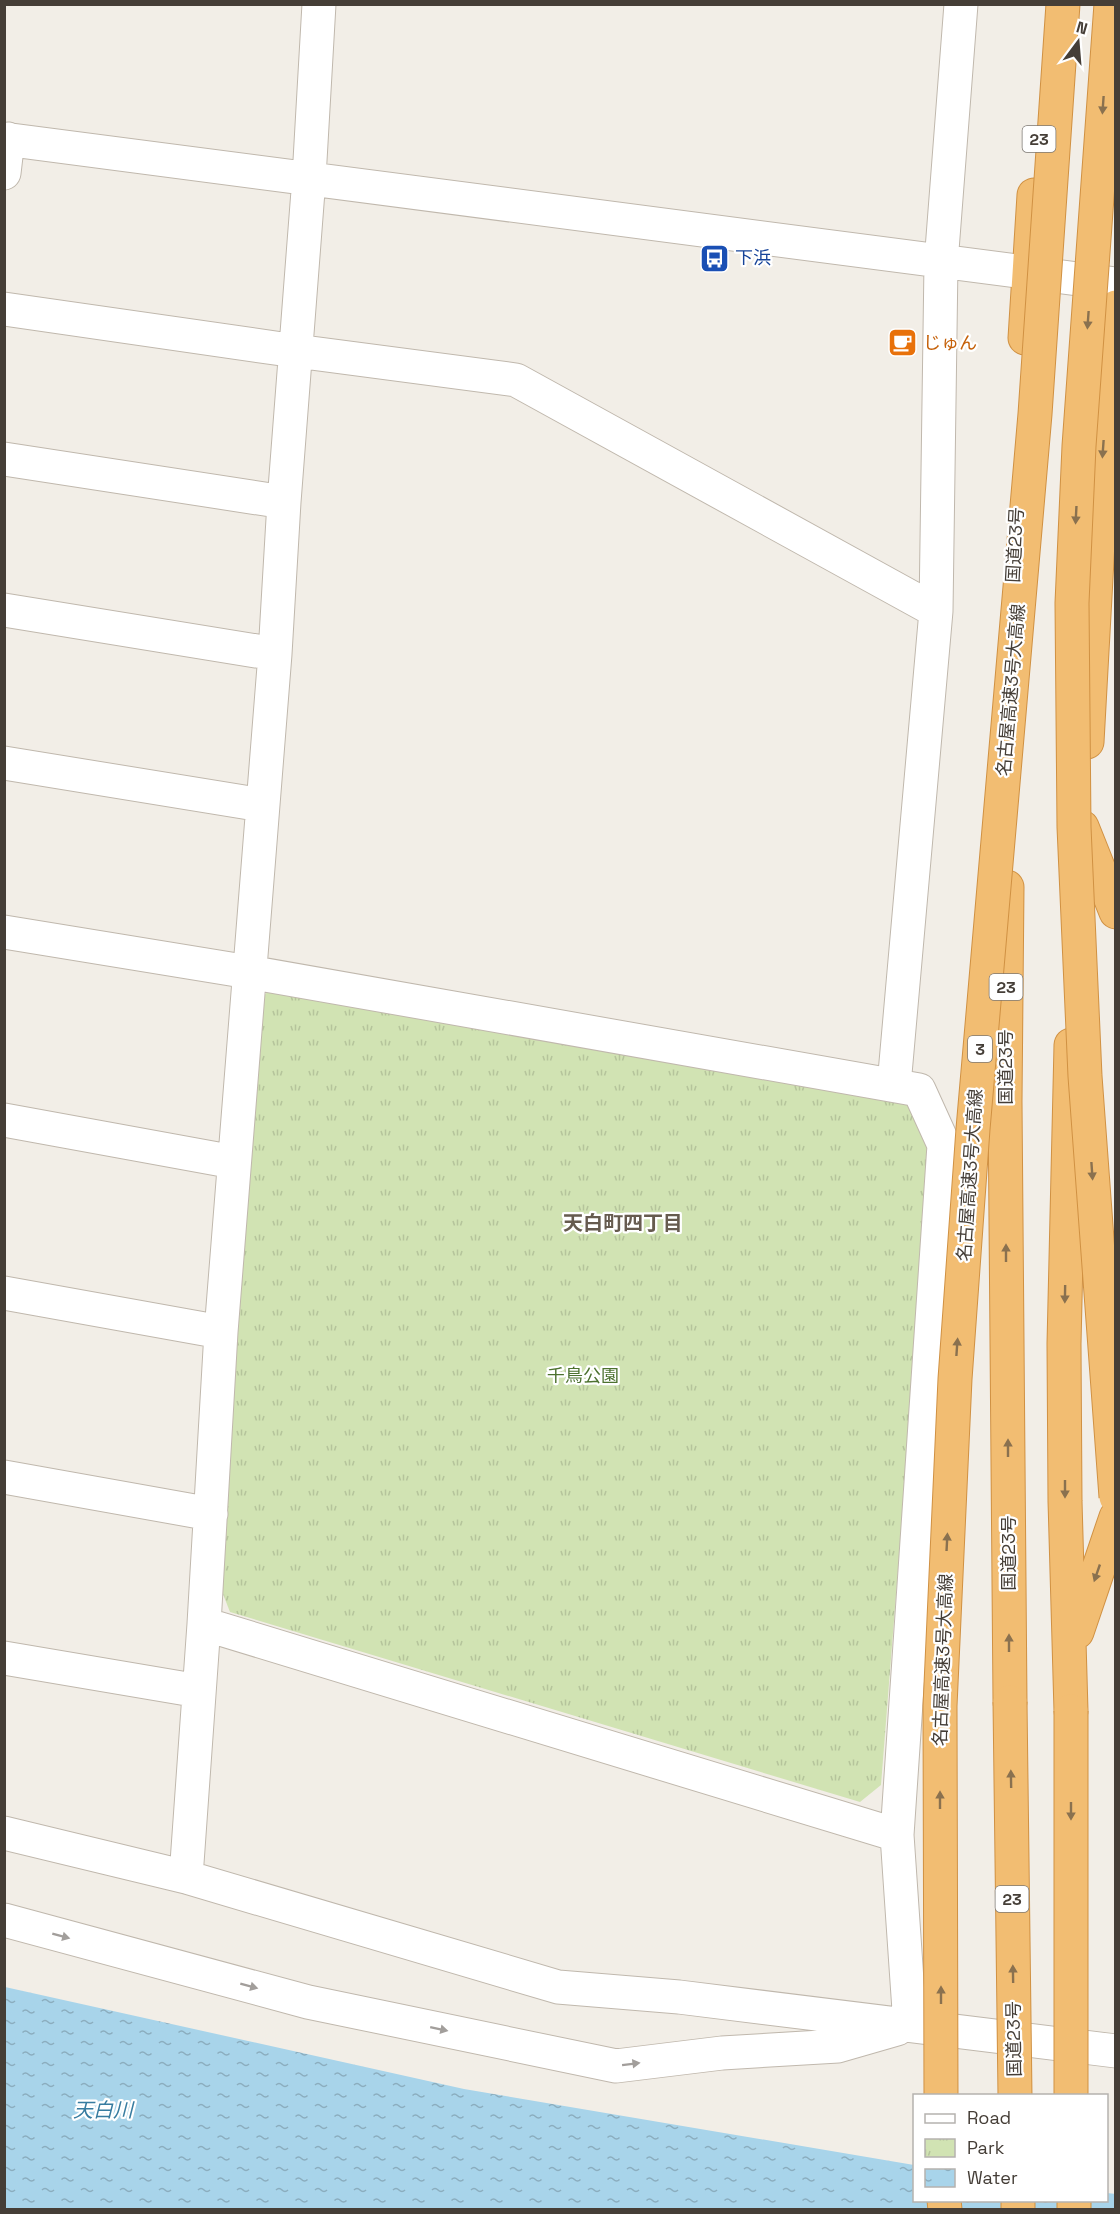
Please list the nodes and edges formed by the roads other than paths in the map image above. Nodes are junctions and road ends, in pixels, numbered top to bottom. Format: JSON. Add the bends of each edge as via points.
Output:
{"nodes":[{"id":1,"x":319,"y":4,"type":"edge"},
{"id":2,"x":961,"y":4,"type":"edge"},
{"id":3,"x":1050,"y":4,"type":"edge"},
{"id":4,"x":1063,"y":4,"type":"edge"},
{"id":5,"x":1111,"y":4,"type":"edge"},
{"id":6,"x":6,"y":139,"type":"edge"},
{"id":7,"x":4,"y":173,"type":"edge"},
{"id":8,"x":309,"y":178,"type":"junction"},
{"id":9,"x":940,"y":263,"type":"junction"},
{"id":10,"x":1028,"y":274,"type":"junction"},
{"id":11,"x":1116,"y":284,"type":"edge"},
{"id":12,"x":1116,"y":307,"type":"edge"},
{"id":13,"x":4,"y":309,"type":"edge"},
{"id":14,"x":296,"y":351,"type":"junction"},
{"id":15,"x":4,"y":459,"type":"edge"},
{"id":16,"x":284,"y":502,"type":"junction"},
{"id":17,"x":4,"y":610,"type":"edge"},
{"id":18,"x":936,"y":611,"type":"junction"},
{"id":19,"x":275,"y":654,"type":"junction"},
{"id":20,"x":4,"y":763,"type":"edge"},
{"id":21,"x":262,"y":805,"type":"junction"},
{"id":22,"x":1082,"y":827,"type":"junction"},
{"id":23,"x":1116,"y":912,"type":"edge"},
{"id":24,"x":4,"y":932,"type":"edge"},
{"id":25,"x":249,"y":972,"type":"junction"},
{"id":26,"x":906,"y":1087,"type":"junction"},
{"id":27,"x":4,"y":1120,"type":"edge"},
{"id":28,"x":234,"y":1162,"type":"junction"},
{"id":29,"x":4,"y":1293,"type":"edge"},
{"id":30,"x":221,"y":1332,"type":"junction"},
{"id":31,"x":4,"y":1477,"type":"edge"},
{"id":32,"x":1116,"y":1497,"type":"edge"},
{"id":33,"x":211,"y":1514,"type":"junction"},
{"id":34,"x":1116,"y":1518,"type":"edge"},
{"id":35,"x":204,"y":1624,"type":"junction"},
{"id":36,"x":1069,"y":1654,"type":"junction"},
{"id":37,"x":4,"y":1658,"type":"edge"},
{"id":38,"x":199,"y":1691,"type":"junction"},
{"id":39,"x":4,"y":1833,"type":"edge"},
{"id":40,"x":897,"y":1835,"type":"junction"},
{"id":41,"x":186,"y":1877,"type":"junction"},
{"id":42,"x":4,"y":1920,"type":"edge"},
{"id":43,"x":910,"y":2025,"type":"junction"},
{"id":44,"x":1116,"y":2051,"type":"edge"},
{"id":45,"x":942,"y":2094,"type":"edge"},
{"id":46,"x":1015,"y":2094,"type":"edge"},
{"id":47,"x":1071,"y":2094,"type":"edge"}],
"edges":[{"from":1,"to":8,"type":"street"},
{"from":2,"to":9,"type":"street"},
{"from":3,"to":10,"type":"highway","name":"国道23号","number":"23"},
{"from":45,"to":4,"type":"highway","name":"名古屋高速3号大高線","number":"3","one_way":true,"bridge":true,"via":[[940,1706],[955,1379],[1034,426]]},
{"from":5,"to":32,"type":"highway","one_way":true,"bridge":true,"via":[[1079,446],[1072,615],[1074,827],[1085,1076]]},
{"from":6,"to":7,"type":"street"},
{"from":6,"to":8,"type":"street"},
{"from":8,"to":9,"type":"street"},
{"from":8,"to":14,"type":"street"},
{"from":9,"to":10,"type":"street"},
{"from":9,"to":18,"type":"street"},
{"from":10,"to":11,"type":"street"},
{"from":46,"to":10,"type":"highway","name":"国道23号","number":"23","one_way":true,"bridge":true,"via":[[1005,1101],[1009,648]]},
{"from":12,"to":22,"type":"highway","one_way":true,"via":[[1103,451]]},
{"from":13,"to":14,"type":"street"},
{"from":14,"to":16,"type":"street"},
{"from":14,"to":18,"type":"street","via":[[516,380]]},
{"from":15,"to":16,"type":"street"},
{"from":16,"to":19,"type":"street"},
{"from":17,"to":19,"type":"street"},
{"from":18,"to":26,"type":"street"},
{"from":19,"to":21,"type":"street"},
{"from":20,"to":21,"type":"street"},
{"from":21,"to":25,"type":"street"},
{"from":22,"to":23,"type":"highway"},
{"from":22,"to":36,"type":"highway","one_way":true,"via":[[1071,1047],[1064,1332]]},
{"from":24,"to":25,"type":"street"},
{"from":25,"to":26,"type":"street"},
{"from":25,"to":28,"type":"street"},
{"from":26,"to":40,"type":"street","via":[[944,1145]]},
{"from":27,"to":28,"type":"street"},
{"from":28,"to":30,"type":"street"},
{"from":29,"to":30,"type":"street"},
{"from":30,"to":33,"type":"street"},
{"from":31,"to":33,"type":"street"},
{"from":33,"to":35,"type":"street"},
{"from":34,"to":36,"type":"highway","one_way":true},
{"from":35,"to":38,"type":"street"},
{"from":35,"to":40,"type":"street"},
{"from":36,"to":47,"type":"highway","one_way":true,"bridge":true},
{"from":37,"to":38,"type":"street"},
{"from":38,"to":41,"type":"street"},
{"from":39,"to":41,"type":"street"},
{"from":40,"to":43,"type":"street"},
{"from":41,"to":43,"type":"street","via":[[558,1987],[679,1997]]},
{"from":42,"to":43,"type":"street","one_way":true,"via":[[308,2002],[616,2066],[722,2053],[838,2046]]},
{"from":43,"to":44,"type":"street"}]}
